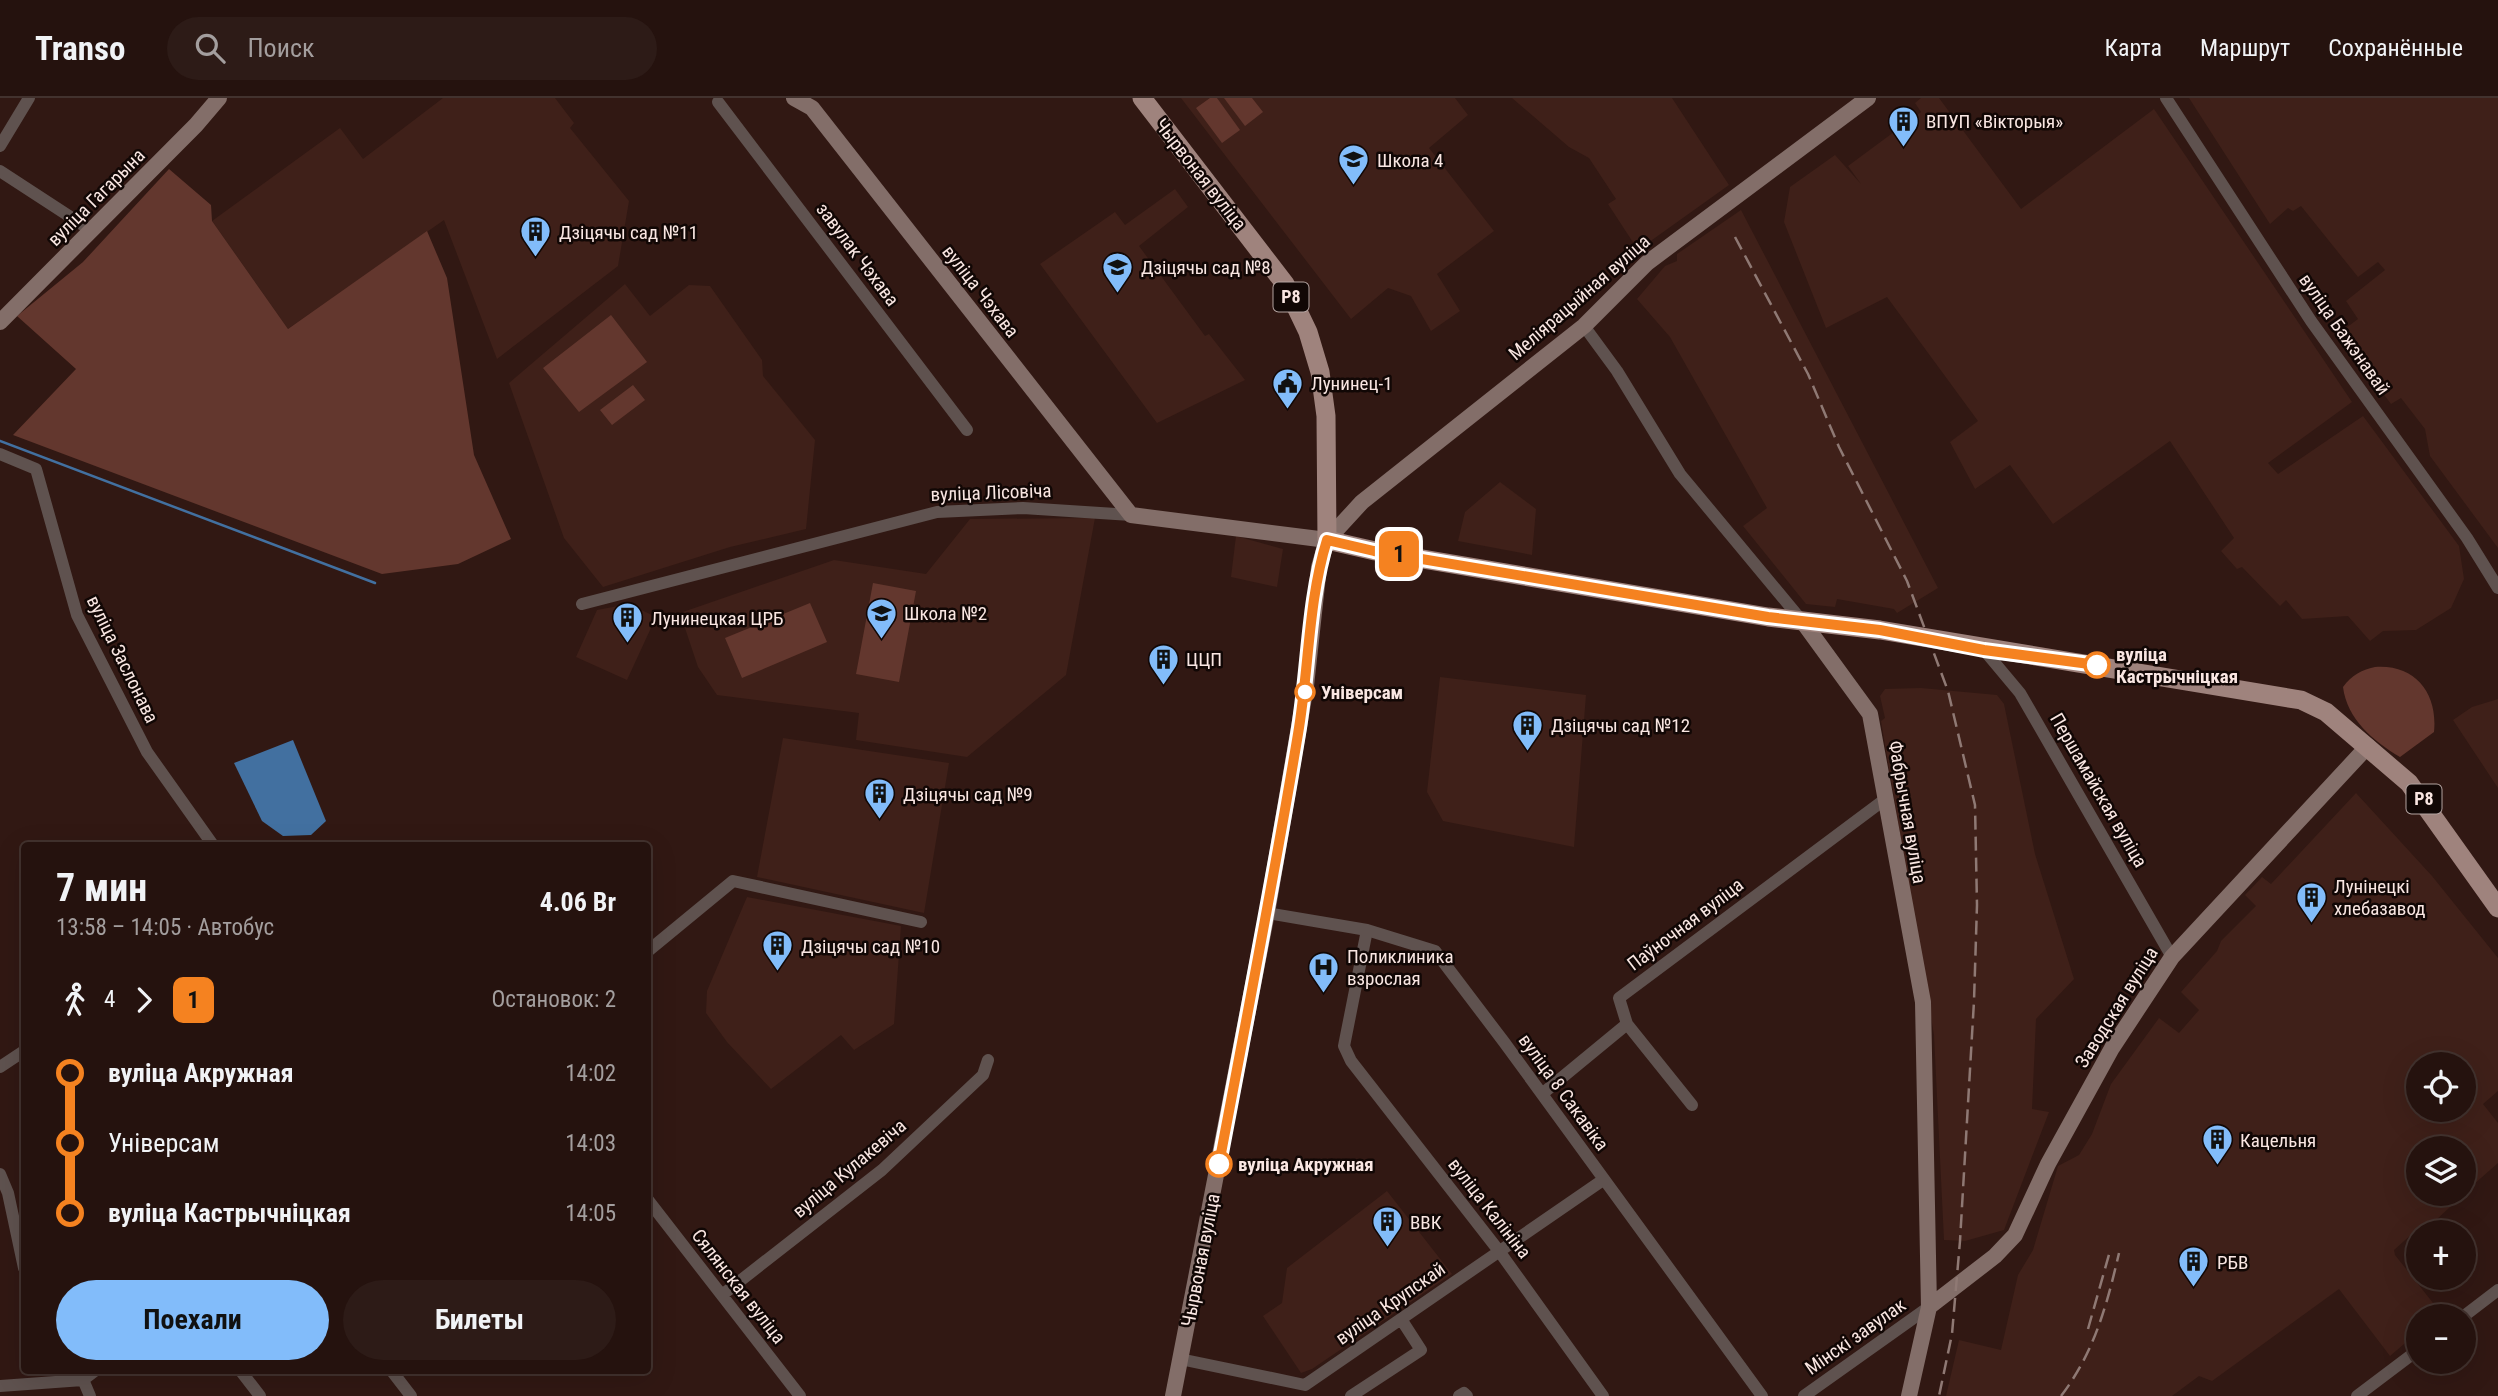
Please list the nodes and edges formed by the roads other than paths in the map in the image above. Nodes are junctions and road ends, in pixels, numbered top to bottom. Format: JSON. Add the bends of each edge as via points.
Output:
{"nodes":[{"id":1,"x":29,"y":98,"type":"edge"},
{"id":2,"x":219,"y":98,"type":"edge"},
{"id":3,"x":794,"y":98,"type":"edge"},
{"id":4,"x":1142,"y":98,"type":"edge"},
{"id":5,"x":1868,"y":98,"type":"edge"},
{"id":6,"x":2166,"y":98,"type":"edge"},
{"id":7,"x":718,"y":102,"type":"dead end"},
{"id":8,"x":0,"y":146,"type":"edge"},
{"id":9,"x":0,"y":171,"type":"edge"},
{"id":10,"x":92,"y":231,"type":"junction"},
{"id":11,"x":0,"y":322,"type":"edge"},
{"id":12,"x":1584,"y":326,"type":"junction"},
{"id":13,"x":967,"y":430,"type":"dead end"},
{"id":14,"x":0,"y":454,"type":"edge"},
{"id":15,"x":1131,"y":515,"type":"junction"},
{"id":16,"x":1327,"y":540,"type":"junction"},
{"id":17,"x":2498,"y":588,"type":"edge"},
{"id":18,"x":582,"y":604,"type":"dead end"},
{"id":19,"x":1803,"y":622,"type":"junction"},
{"id":20,"x":1984,"y":650,"type":"junction"},
{"id":21,"x":2368,"y":746,"type":"junction"},
{"id":22,"x":1884,"y":800,"type":"junction"},
{"id":23,"x":211,"y":842,"type":"edge"},
{"id":24,"x":2498,"y":908,"type":"edge"},
{"id":25,"x":1267,"y":913,"type":"junction"},
{"id":26,"x":921,"y":922,"type":"dead end"},
{"id":27,"x":1367,"y":930,"type":"junction"},
{"id":28,"x":651,"y":949,"type":"edge"},
{"id":29,"x":2172,"y":957,"type":"junction"},
{"id":30,"x":1627,"y":1024,"type":"junction"},
{"id":31,"x":21,"y":1053,"type":"edge"},
{"id":32,"x":988,"y":1060,"type":"dead end"},
{"id":33,"x":0,"y":1067,"type":"edge"},
{"id":34,"x":1542,"y":1094,"type":"junction"},
{"id":35,"x":1692,"y":1105,"type":"dead end"},
{"id":36,"x":0,"y":1174,"type":"edge"},
{"id":37,"x":1603,"y":1180,"type":"junction"},
{"id":38,"x":651,"y":1204,"type":"edge"},
{"id":39,"x":1500,"y":1251,"type":"junction"},
{"id":40,"x":21,"y":1254,"type":"edge"},
{"id":41,"x":2498,"y":1290,"type":"edge"},
{"id":42,"x":722,"y":1294,"type":"junction"},
{"id":43,"x":1929,"y":1307,"type":"junction"},
{"id":44,"x":2476,"y":1307,"type":"edge"},
{"id":45,"x":1401,"y":1319,"type":"junction"},
{"id":46,"x":1180,"y":1359,"type":"junction"},
{"id":47,"x":2406,"y":1359,"type":"edge"},
{"id":48,"x":243,"y":1374,"type":"edge"},
{"id":49,"x":394,"y":1374,"type":"edge"},
{"id":50,"x":81,"y":1375,"type":"edge"},
{"id":51,"x":0,"y":1386,"type":"edge"},
{"id":52,"x":90,"y":1396,"type":"edge"},
{"id":53,"x":260,"y":1396,"type":"edge"},
{"id":54,"x":411,"y":1396,"type":"edge"},
{"id":55,"x":800,"y":1396,"type":"edge"},
{"id":56,"x":1173,"y":1396,"type":"edge"},
{"id":57,"x":1351,"y":1396,"type":"edge"},
{"id":58,"x":1603,"y":1396,"type":"edge"},
{"id":59,"x":1762,"y":1396,"type":"edge"},
{"id":60,"x":1804,"y":1396,"type":"edge"},
{"id":61,"x":1909,"y":1396,"type":"edge"},
{"id":62,"x":2357,"y":1396,"type":"edge"}],
"edges":[{"from":1,"to":8,"type":"street"},
{"from":2,"to":10,"type":"street","name":"вуліца Гагарына"},
{"from":3,"to":15,"type":"street","name":"вуліца Чэхава","via":[[812,108]]},
{"from":4,"to":16,"type":"main road","name":"Чырвоная вуліца","number":"Р8","via":[[1285,284],[1308,332],[1326,416]]},
{"from":5,"to":12,"type":"street","name":"Меліярацыйная вуліца","via":[[1647,264]]},
{"from":6,"to":17,"type":"street","name":"вуліца Бажэнавай","via":[[2311,321],[2468,538]]},
{"from":7,"to":13,"type":"street","name":"завулак Чэхава"},
{"from":9,"to":10,"type":"street"},
{"from":10,"to":11,"type":"street","name":"вуліца Гагарына"},
{"from":12,"to":16,"type":"street","name":"Меліярацыйная вуліца","via":[[1362,502]]},
{"from":12,"to":19,"type":"street","name":"Фабрычная вуліца","via":[[1680,474]]},
{"from":14,"to":23,"type":"street","name":"вуліца Заслонава","via":[[36,469],[77,615],[147,752]]},
{"from":15,"to":16,"type":"street","name":"вуліца Лісовіча"},
{"from":15,"to":18,"type":"street","name":"вуліца Лісовіча","via":[[1023,508],[937,512]]},
{"from":16,"to":19,"type":"main road","number":"Р8"},
{"from":16,"to":25,"type":"street","name":"Чырвоная вуліца","via":[[1319,567],[1306,686]]},
{"from":19,"to":20,"type":"main road","number":"Р8","via":[[1880,630]]},
{"from":19,"to":22,"type":"street","name":"Фабрычная вуліца","via":[[1870,714]]},
{"from":20,"to":21,"type":"main road","number":"Р8","via":[[2301,700],[2326,712]]},
{"from":20,"to":29,"type":"street","name":"Першамайская вуліца","via":[[2020,693]]},
{"from":21,"to":24,"type":"main road","number":"Р8","via":[[2422,797]]},
{"from":21,"to":29,"type":"street","name":"Заводская вуліца"},
{"from":22,"to":30,"type":"street","name":"Паўночная вуліца","via":[[1619,998]]},
{"from":22,"to":43,"type":"street","name":"Фабрычная вуліца","via":[[1923,1002]]},
{"from":25,"to":27,"type":"street","name":"вуліца 8 Сакавіка"},
{"from":25,"to":46,"type":"street","name":"Чырвоная вуліца"},
{"from":26,"to":28,"type":"street","via":[[733,881]]},
{"from":27,"to":34,"type":"street","name":"вуліца 8 Сакавіка","via":[[1434,951]]},
{"from":27,"to":39,"type":"street","name":"вуліца Калініна","via":[[1344,1046],[1351,1061]]},
{"from":29,"to":43,"type":"street","name":"Заводская вуліца","via":[[2112,1048],[2015,1235]]},
{"from":30,"to":34,"type":"street"},
{"from":30,"to":35,"type":"street"},
{"from":31,"to":33,"type":"street"},
{"from":32,"to":42,"type":"street","name":"вуліца Кулакевіча","via":[[982,1075],[882,1170]]},
{"from":34,"to":37,"type":"street","name":"вуліца 8 Сакавіка"},
{"from":36,"to":40,"type":"street"},
{"from":37,"to":39,"type":"street","name":"вуліца Крупскай"},
{"from":37,"to":59,"type":"street","name":"вуліца 8 Сакавіка"},
{"from":38,"to":42,"type":"street","name":"Сялянская вуліца"},
{"from":39,"to":45,"type":"street","name":"вуліца Крупскай"},
{"from":39,"to":58,"type":"street","name":"вуліца Калініна"},
{"from":41,"to":44,"type":"street"},
{"from":42,"to":55,"type":"street","name":"Сялянская вуліца"},
{"from":43,"to":60,"type":"street","name":"Мінскі завулак"},
{"from":43,"to":61,"type":"street","name":"Фабрычная вуліца"},
{"from":45,"to":46,"type":"street","name":"вуліца Крупскай","via":[[1305,1385]]},
{"from":45,"to":57,"type":"street","via":[[1421,1350]]},
{"from":46,"to":56,"type":"street","name":"Чырвоная вуліца"},
{"from":47,"to":62,"type":"street"},
{"from":48,"to":53,"type":"street"},
{"from":49,"to":54,"type":"street"},
{"from":50,"to":51,"type":"street"},
{"from":50,"to":52,"type":"street"}]}
